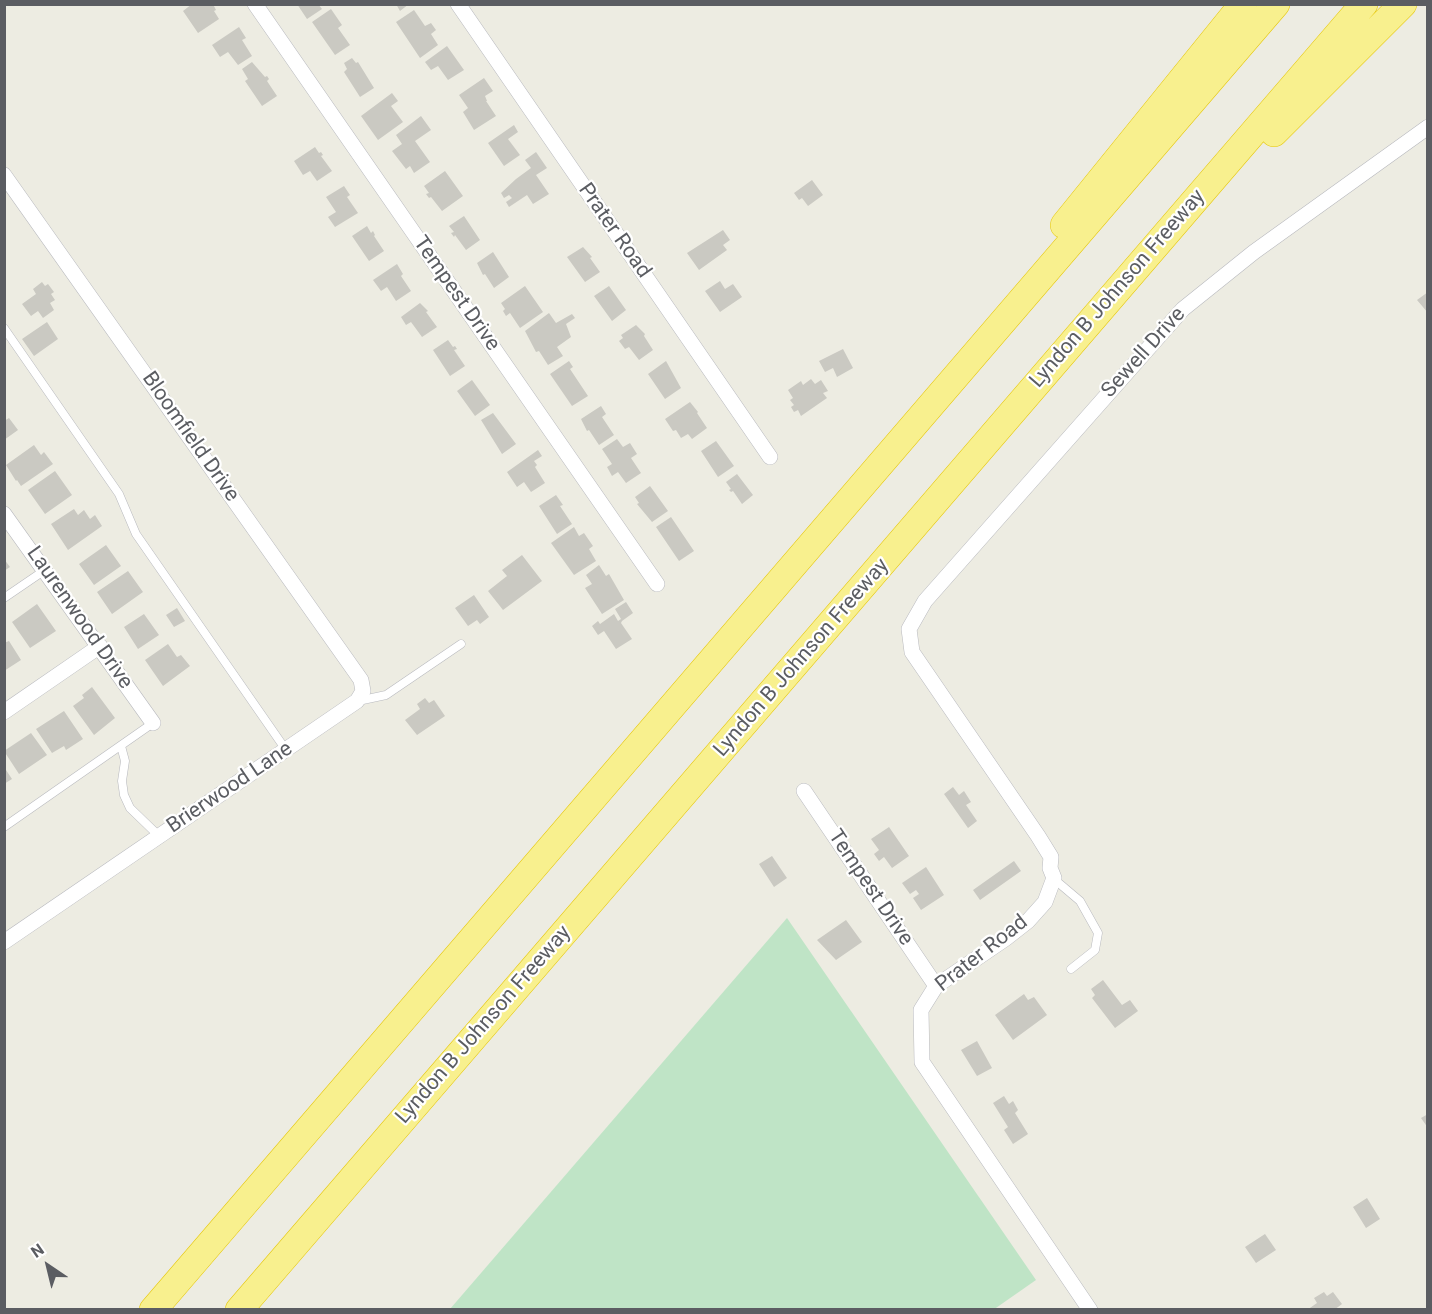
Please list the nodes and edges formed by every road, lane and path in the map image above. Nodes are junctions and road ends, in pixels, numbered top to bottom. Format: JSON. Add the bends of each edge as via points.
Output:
{"nodes":[{"id":1,"x":255,"y":4,"type":"edge"},
{"id":2,"x":458,"y":4,"type":"edge"},
{"id":3,"x":1243,"y":4,"type":"edge"},
{"id":4,"x":1276,"y":4,"type":"edge"},
{"id":5,"x":1364,"y":4,"type":"edge"},
{"id":6,"x":1403,"y":4,"type":"edge"},
{"id":7,"x":1428,"y":127,"type":"edge"},
{"id":8,"x":4,"y":175,"type":"edge"},
{"id":9,"x":1118,"y":289,"type":"junction"},
{"id":10,"x":4,"y":328,"type":"edge"},
{"id":11,"x":770,"y":457,"type":"dead end"},
{"id":12,"x":879,"y":466,"type":"junction"},
{"id":13,"x":4,"y":514,"type":"edge"},
{"id":14,"x":45,"y":570,"type":"junction"},
{"id":15,"x":657,"y":584,"type":"dead end"},
{"id":16,"x":4,"y":598,"type":"edge"},
{"id":17,"x":461,"y":644,"type":"dead end"},
{"id":18,"x":99,"y":646,"type":"junction"},
{"id":19,"x":357,"y":701,"type":"junction"},
{"id":20,"x":4,"y":712,"type":"edge"},
{"id":21,"x":153,"y":723,"type":"joint"},
{"id":22,"x":121,"y":746,"type":"junction"},
{"id":23,"x":286,"y":750,"type":"junction"},
{"id":24,"x":804,"y":791,"type":"dead end"},
{"id":25,"x":4,"y":827,"type":"edge"},
{"id":26,"x":159,"y":837,"type":"junction"},
{"id":27,"x":1053,"y":879,"type":"junction"},
{"id":28,"x":4,"y":942,"type":"edge"},
{"id":29,"x":1071,"y":969,"type":"dead end"},
{"id":30,"x":936,"y":986,"type":"junction"},
{"id":31,"x":153,"y":1310,"type":"edge"},
{"id":32,"x":239,"y":1310,"type":"edge"},
{"id":33,"x":1090,"y":1310,"type":"edge"}],
"edges":[{"from":1,"to":15,"type":"street","name":"Tempest Drive"},
{"from":2,"to":11,"type":"street","name":"Prater Road"},
{"from":3,"to":12,"type":"highway","via":[[1092,189]]},
{"from":4,"to":12,"type":"highway"},
{"from":5,"to":9,"type":"highway","name":"Lyndon B Johnson Freeway"},
{"from":6,"to":9,"type":"highway"},
{"from":7,"to":27,"type":"street","name":"Sewell Drive","via":[[1254,252],[1183,309],[926,601],[909,629],[912,652],[1051,857]]},
{"from":8,"to":19,"type":"street","name":"Bloomfield Drive","via":[[361,680],[363,691]]},
{"from":9,"to":32,"type":"highway","name":"Lyndon B Johnson Freeway"},
{"from":10,"to":23,"type":"lane","via":[[119,494],[136,534]]},
{"from":12,"to":31,"type":"highway"},
{"from":13,"to":14,"type":"street","name":"Laurenwood Drive"},
{"from":14,"to":16,"type":"lane"},
{"from":14,"to":18,"type":"street","name":"Laurenwood Drive"},
{"from":17,"to":19,"type":"lane","name":"Brierwood Lane","via":[[386,694]]},
{"from":18,"to":20,"type":"street"},
{"from":18,"to":21,"type":"street","name":"Laurenwood Drive"},
{"from":19,"to":23,"type":"street","name":"Brierwood Lane"},
{"from":21,"to":22,"type":"lane"},
{"from":22,"to":25,"type":"lane"},
{"from":22,"to":26,"type":"lane","via":[[125,761],[124,795],[130,808]]},
{"from":23,"to":26,"type":"street","name":"Brierwood Lane"},
{"from":24,"to":30,"type":"street","name":"Tempest Drive"},
{"from":26,"to":28,"type":"street","name":"Brierwood Lane"},
{"from":27,"to":29,"type":"lane","via":[[1080,901],[1098,933],[1095,950]]},
{"from":27,"to":30,"type":"street","name":"Prater Road","via":[[1045,902],[1028,921]]},
{"from":30,"to":33,"type":"street","name":"Prater Road","via":[[921,1010],[922,1062]]}]}
